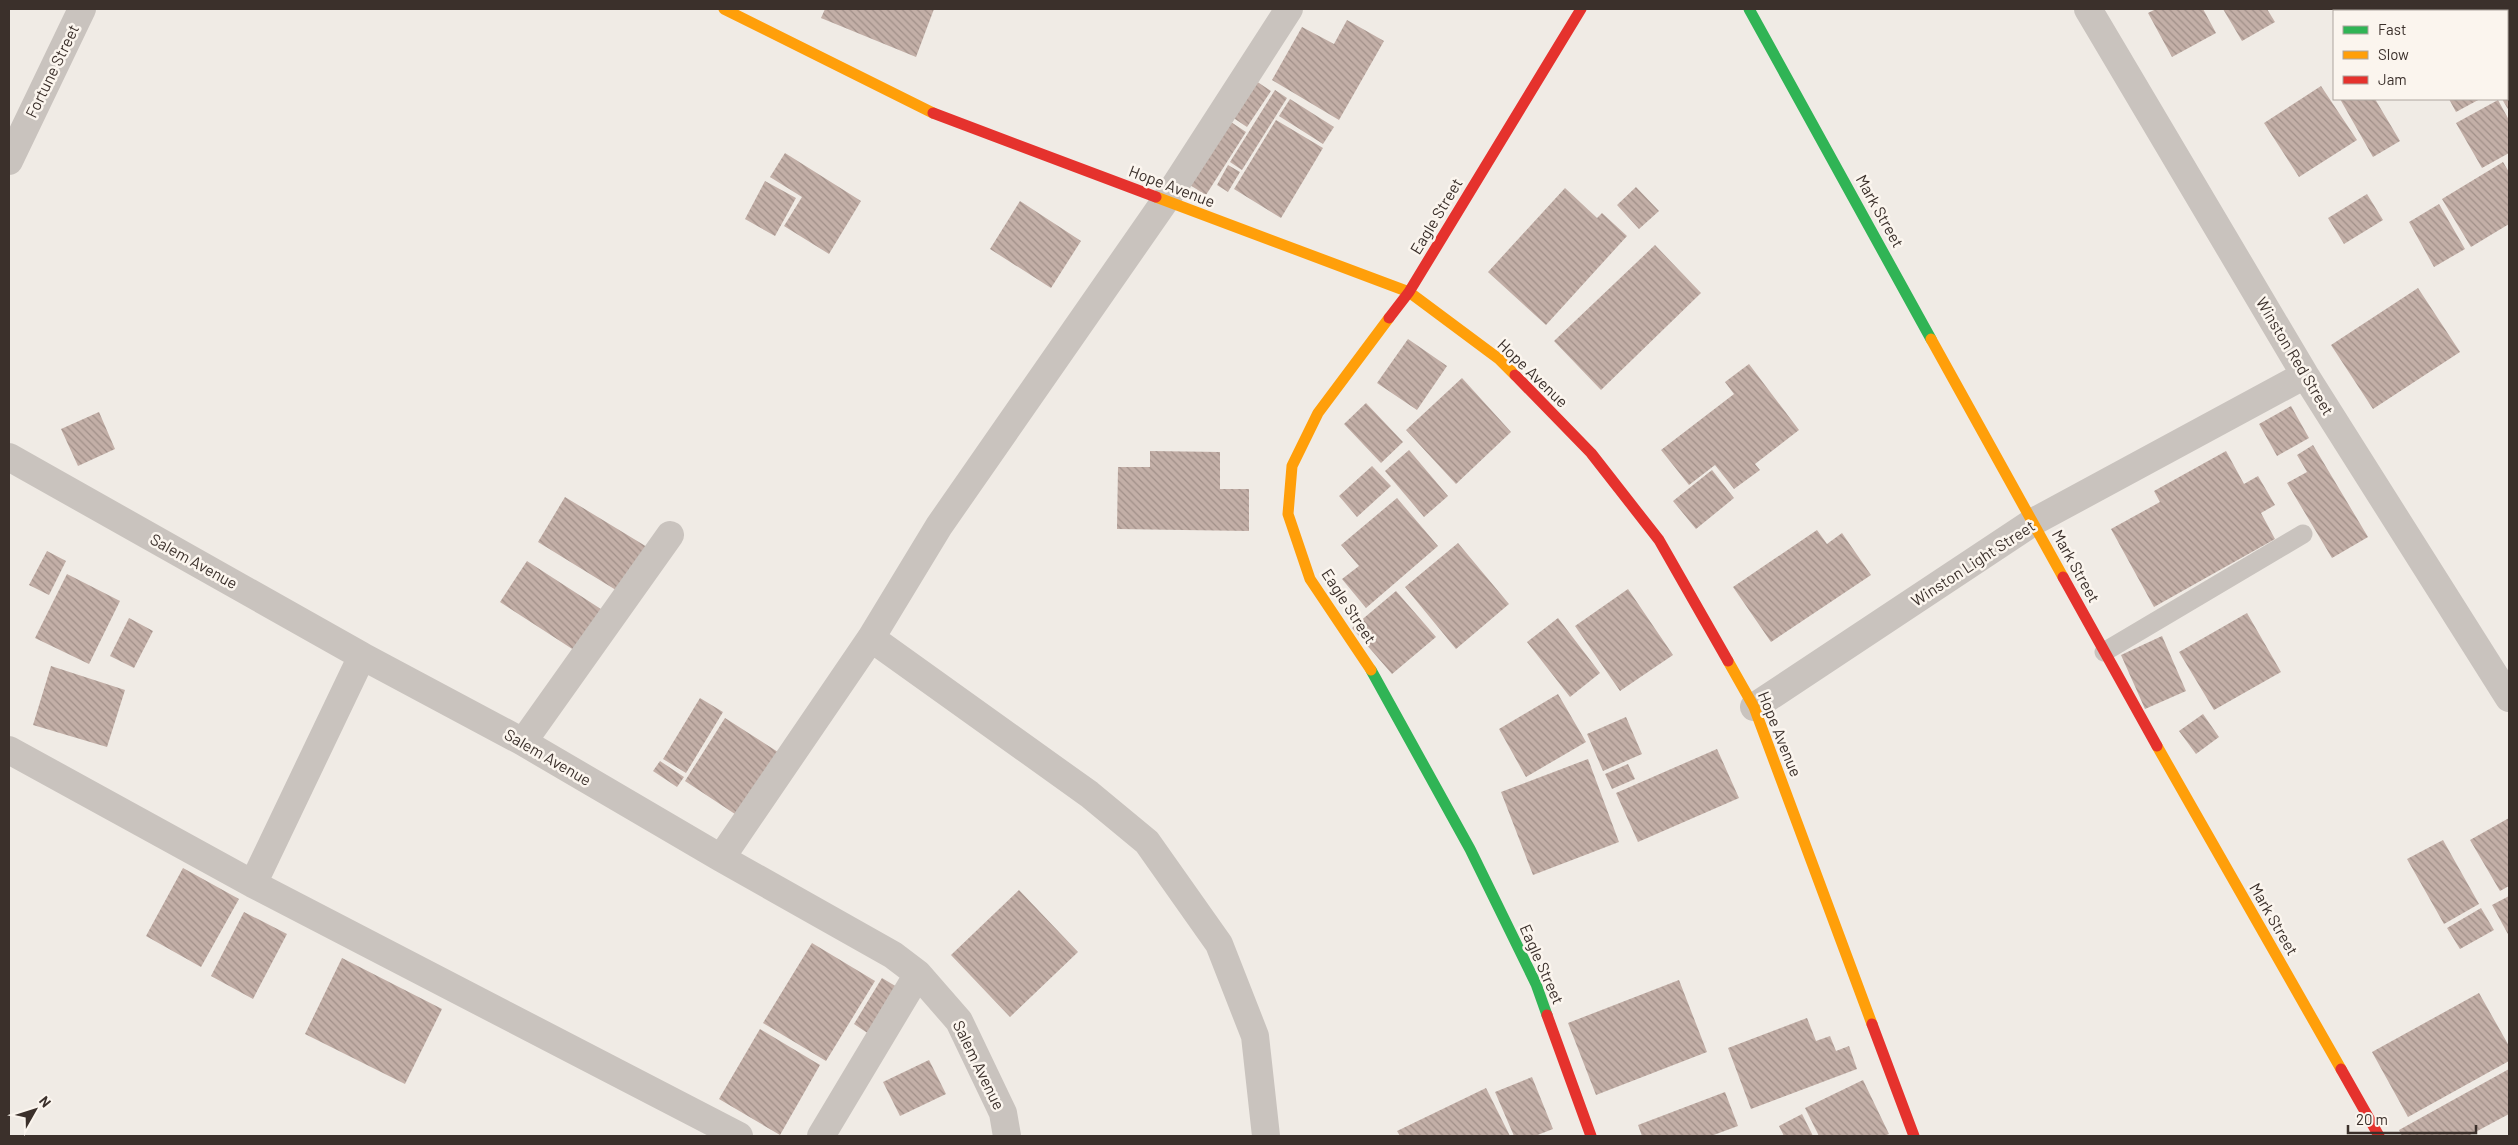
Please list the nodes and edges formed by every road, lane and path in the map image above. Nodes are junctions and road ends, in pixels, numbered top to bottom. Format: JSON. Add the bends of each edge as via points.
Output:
{"nodes":[{"id":1,"x":82,"y":9,"type":"edge"},
{"id":2,"x":724,"y":9,"type":"edge"},
{"id":3,"x":1290,"y":9,"type":"edge"},
{"id":4,"x":1581,"y":9,"type":"edge"},
{"id":5,"x":1750,"y":9,"type":"edge"},
{"id":6,"x":2088,"y":9,"type":"edge"},
{"id":7,"x":9,"y":160,"type":"edge"},
{"id":8,"x":1165,"y":201,"type":"junction"},
{"id":9,"x":1409,"y":292,"type":"junction"},
{"id":10,"x":2305,"y":375,"type":"junction"},
{"id":11,"x":9,"y":457,"type":"edge"},
{"id":12,"x":2033,"y":522,"type":"junction"},
{"id":13,"x":2304,"y":534,"type":"dead end"},
{"id":14,"x":670,"y":535,"type":"dead end"},
{"id":15,"x":871,"y":638,"type":"junction"},
{"id":16,"x":2104,"y":652,"type":"junction"},
{"id":17,"x":362,"y":656,"type":"junction"},
{"id":18,"x":2509,"y":698,"type":"edge"},
{"id":19,"x":1754,"y":707,"type":"junction"},
{"id":20,"x":523,"y":742,"type":"junction"},
{"id":21,"x":9,"y":750,"type":"edge"},
{"id":22,"x":721,"y":858,"type":"junction"},
{"id":23,"x":253,"y":884,"type":"junction"},
{"id":24,"x":918,"y":974,"type":"junction"},
{"id":25,"x":739,"y":1136,"type":"edge"},
{"id":26,"x":821,"y":1136,"type":"edge"},
{"id":27,"x":1007,"y":1136,"type":"edge"},
{"id":28,"x":1266,"y":1136,"type":"edge"},
{"id":29,"x":1591,"y":1136,"type":"edge"},
{"id":30,"x":1914,"y":1136,"type":"edge"},
{"id":31,"x":2379,"y":1136,"type":"edge"}],
"edges":[{"from":1,"to":7,"type":"street","name":"Fortune Street"},
{"from":2,"to":8,"type":"street","name":"Hope Avenue","via":[[942,117]]},
{"from":3,"to":8,"type":"street"},
{"from":4,"to":9,"type":"street","name":"Eagle Street"},
{"from":5,"to":12,"type":"street","name":"Mark Street"},
{"from":6,"to":10,"type":"street","name":"Winston Red Street"},
{"from":8,"to":9,"type":"street","name":"Hope Avenue"},
{"from":8,"to":15,"type":"street","via":[[939,526]]},
{"from":9,"to":19,"type":"street","name":"Hope Avenue","via":[[1499,360],[1591,453],[1659,540]]},
{"from":9,"to":29,"type":"street","name":"Eagle Street","via":[[1318,413],[1292,466],[1288,514],[1310,580],[1368,664],[1470,850],[1532,976]]},
{"from":10,"to":12,"type":"street","name":"Winston Light Street"},
{"from":10,"to":18,"type":"street","name":"Winston Red Street"},
{"from":11,"to":17,"type":"street","name":"Salem Avenue"},
{"from":12,"to":16,"type":"street","name":"Mark Street"},
{"from":12,"to":19,"type":"street","name":"Winston Light Street"},
{"from":13,"to":16,"type":"lane"},
{"from":14,"to":20,"type":"street"},
{"from":15,"to":22,"type":"street"},
{"from":15,"to":28,"type":"street","via":[[1089,794],[1147,842],[1219,944],[1255,1036]]},
{"from":16,"to":31,"type":"street","name":"Mark Street"},
{"from":17,"to":20,"type":"street","name":"Salem Avenue"},
{"from":17,"to":23,"type":"street"},
{"from":19,"to":30,"type":"street","name":"Hope Avenue"},
{"from":20,"to":22,"type":"street","name":"Salem Avenue"},
{"from":21,"to":23,"type":"street"},
{"from":22,"to":24,"type":"street","name":"Salem Avenue","via":[[893,955]]},
{"from":23,"to":25,"type":"street"},
{"from":24,"to":26,"type":"street"},
{"from":24,"to":27,"type":"street","name":"Salem Avenue","via":[[959,1021],[1003,1113]]}]}
